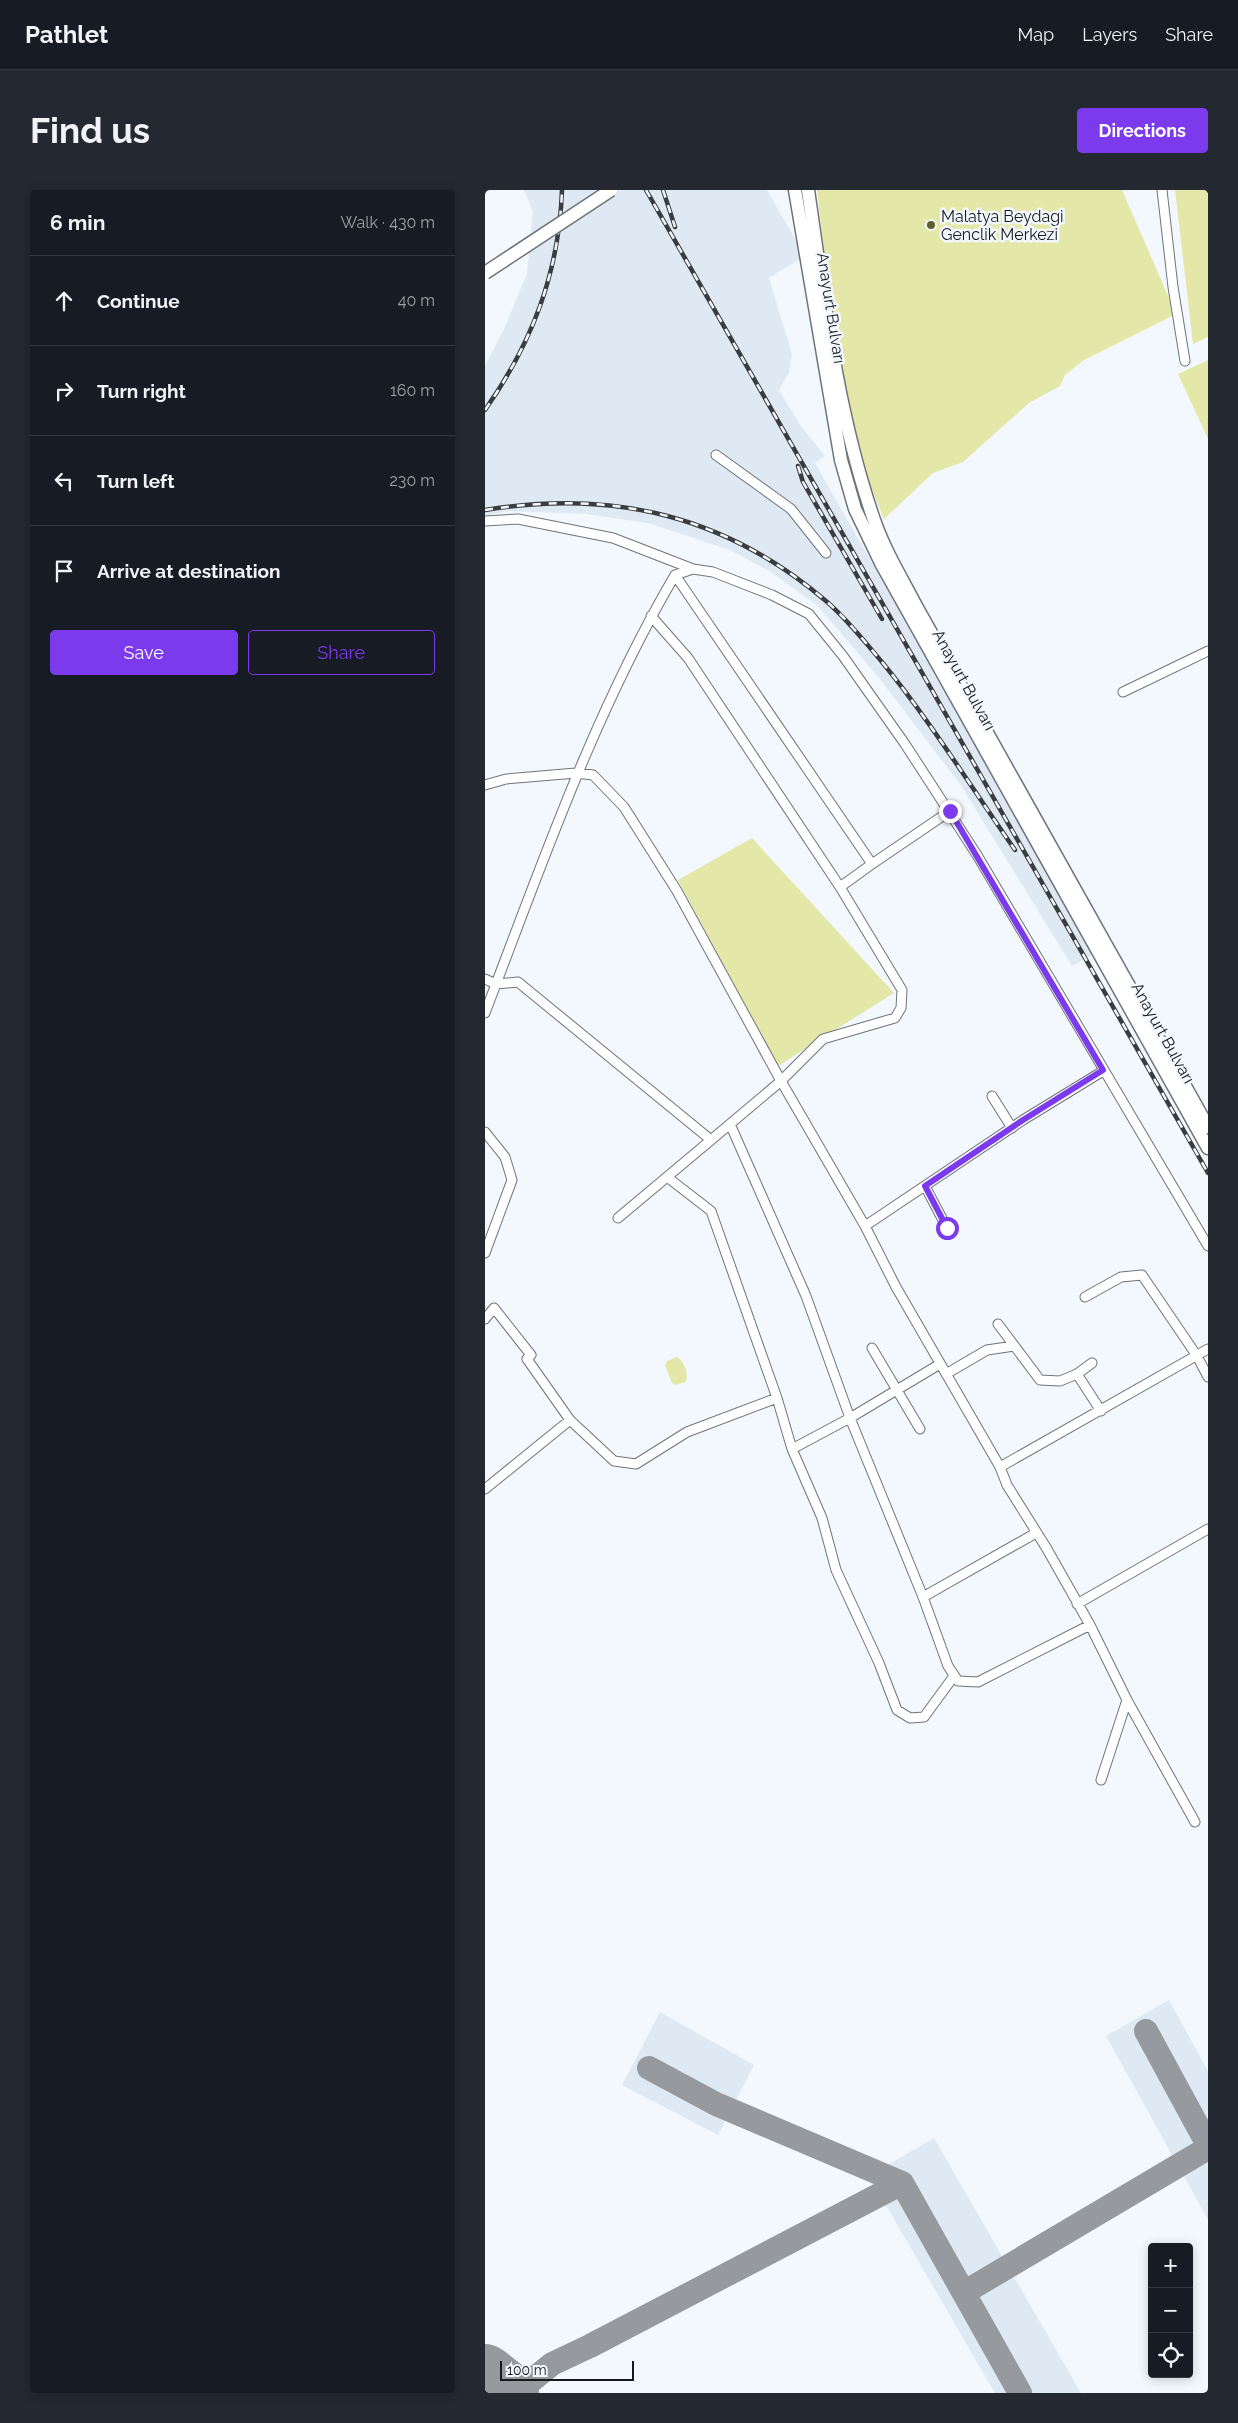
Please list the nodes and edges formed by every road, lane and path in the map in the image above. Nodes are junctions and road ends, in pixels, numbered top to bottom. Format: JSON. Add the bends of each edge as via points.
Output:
{"nodes":[{"id":1,"x":598,"y":190,"type":"edge"},
{"id":2,"x":611,"y":190,"type":"edge"},
{"id":3,"x":795,"y":190,"type":"edge"},
{"id":4,"x":808,"y":190,"type":"edge"},
{"id":5,"x":1162,"y":190,"type":"edge"},
{"id":6,"x":485,"y":265,"type":"edge"},
{"id":7,"x":485,"y":273,"type":"edge"},
{"id":8,"x":1185,"y":361,"type":"dead end"},
{"id":9,"x":717,"y":455,"type":"dead end"},
{"id":10,"x":485,"y":521,"type":"edge"},
{"id":11,"x":826,"y":552,"type":"dead end"},
{"id":12,"x":693,"y":569,"type":"junction"},
{"id":13,"x":675,"y":576,"type":"junction"},
{"id":14,"x":651,"y":616,"type":"junction"},
{"id":15,"x":1208,"y":651,"type":"edge"},
{"id":16,"x":1123,"y":692,"type":"dead end"},
{"id":17,"x":577,"y":773,"type":"junction"},
{"id":18,"x":485,"y":785,"type":"edge"},
{"id":19,"x":950,"y":811,"type":"junction"},
{"id":20,"x":872,"y":864,"type":"junction"},
{"id":21,"x":839,"y":887,"type":"junction"},
{"id":22,"x":485,"y":979,"type":"edge"},
{"id":23,"x":496,"y":984,"type":"junction"},
{"id":24,"x":485,"y":1013,"type":"edge"},
{"id":25,"x":1103,"y":1070,"type":"junction"},
{"id":26,"x":781,"y":1081,"type":"junction"},
{"id":27,"x":992,"y":1096,"type":"dead end"},
{"id":28,"x":730,"y":1124,"type":"junction"},
{"id":29,"x":1208,"y":1127,"type":"edge"},
{"id":30,"x":1012,"y":1128,"type":"junction"},
{"id":31,"x":485,"y":1132,"type":"edge"},
{"id":32,"x":711,"y":1140,"type":"junction"},
{"id":33,"x":1208,"y":1148,"type":"edge"},
{"id":34,"x":667,"y":1176,"type":"junction"},
{"id":35,"x":925,"y":1186,"type":"junction"},
{"id":36,"x":618,"y":1218,"type":"dead end"},
{"id":37,"x":865,"y":1226,"type":"junction"},
{"id":38,"x":947,"y":1228,"type":"dead end"},
{"id":39,"x":1208,"y":1246,"type":"edge"},
{"id":40,"x":485,"y":1253,"type":"edge"},
{"id":41,"x":1085,"y":1297,"type":"dead end"},
{"id":42,"x":485,"y":1319,"type":"edge"},
{"id":43,"x":998,"y":1324,"type":"dead end"},
{"id":44,"x":1014,"y":1346,"type":"junction"},
{"id":45,"x":872,"y":1348,"type":"dead end"},
{"id":46,"x":1208,"y":1349,"type":"edge"},
{"id":47,"x":1197,"y":1356,"type":"junction"},
{"id":48,"x":1092,"y":1363,"type":"dead end"},
{"id":49,"x":940,"y":1364,"type":"junction"},
{"id":50,"x":946,"y":1374,"type":"junction"},
{"id":51,"x":1077,"y":1374,"type":"junction"},
{"id":52,"x":1208,"y":1378,"type":"edge"},
{"id":53,"x":896,"y":1388,"type":"junction"},
{"id":54,"x":777,"y":1398,"type":"junction"},
{"id":55,"x":1101,"y":1411,"type":"junction"},
{"id":56,"x":850,"y":1418,"type":"junction"},
{"id":57,"x":570,"y":1420,"type":"junction"},
{"id":58,"x":920,"y":1430,"type":"dead end"},
{"id":59,"x":792,"y":1449,"type":"junction"},
{"id":60,"x":1000,"y":1467,"type":"junction"},
{"id":61,"x":485,"y":1489,"type":"edge"},
{"id":62,"x":1208,"y":1529,"type":"edge"},
{"id":63,"x":1036,"y":1533,"type":"junction"},
{"id":64,"x":923,"y":1597,"type":"junction"},
{"id":65,"x":1077,"y":1604,"type":"junction"},
{"id":66,"x":1090,"y":1625,"type":"junction"},
{"id":67,"x":954,"y":1676,"type":"junction"},
{"id":68,"x":1127,"y":1700,"type":"junction"},
{"id":69,"x":1101,"y":1780,"type":"dead end"},
{"id":70,"x":1195,"y":1822,"type":"dead end"}],
"edges":[{"from":1,"to":6,"type":"main road"},
{"from":2,"to":7,"type":"main road","bridge":true},
{"from":3,"to":33,"type":"main road","name":"Anayurt Bulvarı","via":[[831,410],[855,509],[885,572]]},
{"from":4,"to":29,"type":"main road","name":"Anayurt Bulvarı","via":[[835,372],[855,456],[881,540]]},
{"from":5,"to":8,"type":"street"},
{"from":9,"to":11,"type":"street","via":[[791,509]]},
{"from":10,"to":12,"type":"street","via":[[518,519],[613,538]]},
{"from":12,"to":13,"type":"street"},
{"from":12,"to":19,"type":"street","via":[[713,572],[772,595],[809,614],[843,656]]},
{"from":13,"to":14,"type":"street"},
{"from":13,"to":20,"type":"street"},
{"from":14,"to":17,"type":"street"},
{"from":14,"to":21,"type":"street","via":[[688,658]]},
{"from":15,"to":16,"type":"street"},
{"from":17,"to":18,"type":"street","via":[[506,779]]},
{"from":17,"to":23,"type":"street"},
{"from":17,"to":26,"type":"street","via":[[593,775],[624,807],[677,892]]},
{"from":19,"to":20,"type":"street"},
{"from":19,"to":25,"type":"street"},
{"from":20,"to":21,"type":"street"},
{"from":21,"to":26,"type":"street","via":[[902,990],[901,1008],[895,1018],[883,1023],[823,1039]]},
{"from":22,"to":23,"type":"street"},
{"from":23,"to":24,"type":"street"},
{"from":23,"to":32,"type":"street","via":[[518,982]]},
{"from":25,"to":30,"type":"street"},
{"from":25,"to":39,"type":"street"},
{"from":26,"to":28,"type":"street"},
{"from":26,"to":37,"type":"street"},
{"from":27,"to":30,"type":"street"},
{"from":28,"to":32,"type":"street"},
{"from":28,"to":56,"type":"street","via":[[806,1296]]},
{"from":30,"to":35,"type":"street"},
{"from":31,"to":40,"type":"street","via":[[505,1157],[512,1180]]},
{"from":32,"to":34,"type":"street"},
{"from":34,"to":36,"type":"street"},
{"from":34,"to":54,"type":"street","via":[[711,1210]]},
{"from":35,"to":37,"type":"street"},
{"from":35,"to":38,"type":"street"},
{"from":37,"to":49,"type":"street"},
{"from":41,"to":47,"type":"street","via":[[1121,1277],[1141,1275]]},
{"from":42,"to":57,"type":"street","via":[[494,1308],[531,1355],[527,1359]]},
{"from":43,"to":44,"type":"street"},
{"from":44,"to":50,"type":"street","via":[[987,1350]]},
{"from":44,"to":51,"type":"street","via":[[1040,1380],[1060,1381]]},
{"from":45,"to":53,"type":"street"},
{"from":46,"to":47,"type":"street"},
{"from":47,"to":52,"type":"street"},
{"from":47,"to":55,"type":"street"},
{"from":48,"to":51,"type":"street"},
{"from":49,"to":50,"type":"street"},
{"from":49,"to":53,"type":"street"},
{"from":50,"to":60,"type":"street"},
{"from":51,"to":55,"type":"street"},
{"from":53,"to":56,"type":"street"},
{"from":53,"to":58,"type":"street"},
{"from":54,"to":57,"type":"street","via":[[687,1432],[636,1464],[614,1461]]},
{"from":54,"to":59,"type":"street"},
{"from":55,"to":60,"type":"street"},
{"from":56,"to":59,"type":"street"},
{"from":56,"to":64,"type":"street"},
{"from":57,"to":61,"type":"street"},
{"from":59,"to":67,"type":"street","via":[[822,1518],[835,1570],[879,1663],[897,1710],[910,1718],[924,1717]]},
{"from":60,"to":63,"type":"street"},
{"from":62,"to":65,"type":"street"},
{"from":63,"to":64,"type":"street"},
{"from":63,"to":65,"type":"street"},
{"from":64,"to":67,"type":"street"},
{"from":65,"to":66,"type":"street"},
{"from":66,"to":67,"type":"street","via":[[978,1682],[958,1681]]},
{"from":66,"to":68,"type":"street"},
{"from":68,"to":69,"type":"street"},
{"from":68,"to":70,"type":"street"}]}
